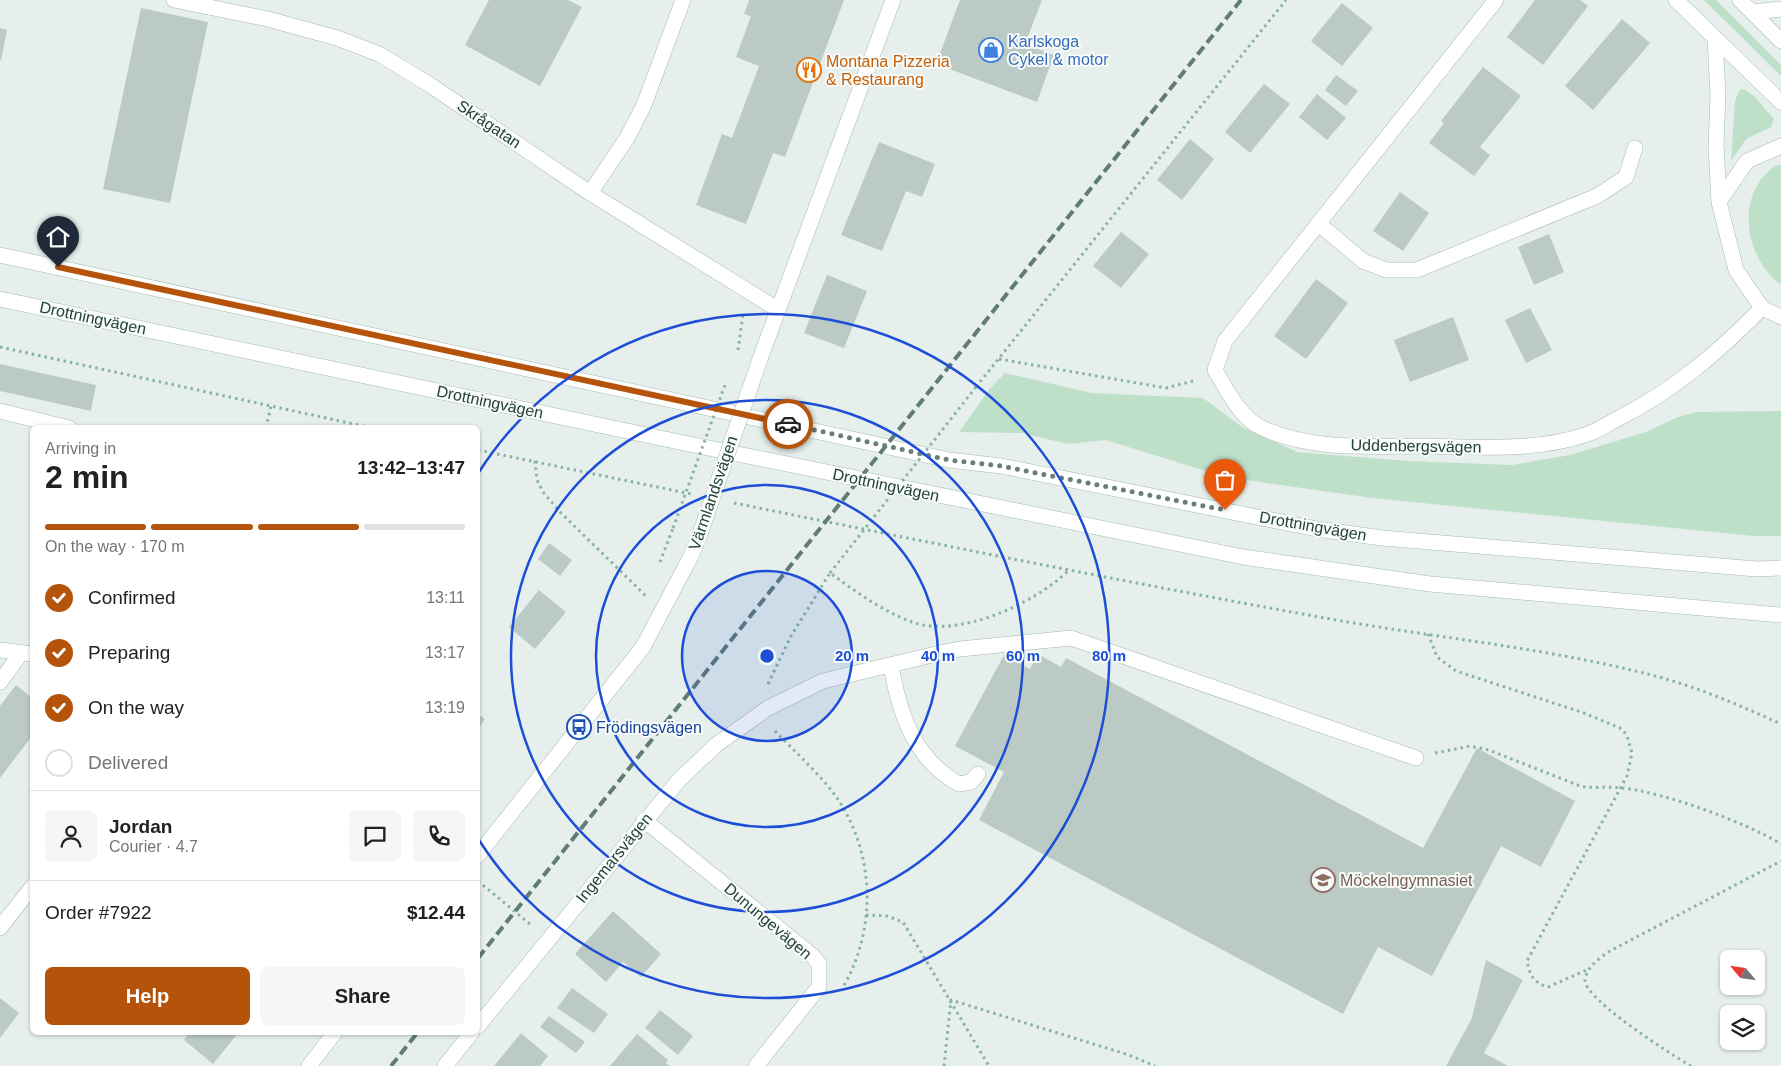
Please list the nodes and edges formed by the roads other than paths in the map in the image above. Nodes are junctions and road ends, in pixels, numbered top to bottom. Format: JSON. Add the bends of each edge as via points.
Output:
{"nodes":[{"id":1,"x":174,"y":0,"type":"edge"},
{"id":2,"x":683,"y":0,"type":"edge"},
{"id":3,"x":893,"y":0,"type":"edge"},
{"id":4,"x":1496,"y":0,"type":"edge"},
{"id":5,"x":1676,"y":0,"type":"edge"},
{"id":6,"x":1740,"y":0,"type":"edge"},
{"id":7,"x":1781,"y":9,"type":"edge"},
{"id":8,"x":1752,"y":12,"type":"junction"},
{"id":9,"x":1715,"y":38,"type":"junction"},
{"id":10,"x":1781,"y":41,"type":"edge"},
{"id":11,"x":1781,"y":102,"type":"edge"},
{"id":12,"x":1781,"y":146,"type":"edge"},
{"id":13,"x":1635,"y":148,"type":"dead end"},
{"id":14,"x":590,"y":193,"type":"junction"},
{"id":15,"x":1719,"y":202,"type":"junction"},
{"id":16,"x":1318,"y":224,"type":"junction"},
{"id":17,"x":0,"y":255,"type":"edge"},
{"id":18,"x":0,"y":299,"type":"edge"},
{"id":19,"x":1762,"y":308,"type":"junction"},
{"id":20,"x":777,"y":309,"type":"junction"},
{"id":21,"x":1781,"y":317,"type":"edge"},
{"id":22,"x":0,"y":411,"type":"edge"},
{"id":23,"x":57,"y":425,"type":"edge"},
{"id":24,"x":1781,"y":568,"type":"edge"},
{"id":25,"x":1781,"y":615,"type":"edge"},
{"id":26,"x":0,"y":650,"type":"edge"},
{"id":27,"x":27,"y":654,"type":"edge"},
{"id":28,"x":891,"y":665,"type":"junction"},
{"id":29,"x":0,"y":682,"type":"edge"},
{"id":30,"x":1416,"y":758,"type":"road end"},
{"id":31,"x":978,"y":774,"type":"dead end"},
{"id":32,"x":644,"y":820,"type":"junction"},
{"id":33,"x":480,"y":850,"type":"edge"},
{"id":34,"x":30,"y":890,"type":"edge"},
{"id":35,"x":0,"y":928,"type":"edge"},
{"id":36,"x":480,"y":1024,"type":"edge"},
{"id":37,"x":334,"y":1035,"type":"edge"},
{"id":38,"x":470,"y":1035,"type":"edge"},
{"id":39,"x":309,"y":1066,"type":"edge"},
{"id":40,"x":445,"y":1066,"type":"edge"},
{"id":41,"x":756,"y":1066,"type":"edge"}],
"edges":[{"from":1,"to":14,"type":"street","name":"Skrågatan","via":[[337,38],[379,54]]},
{"from":2,"to":14,"type":"street","via":[[644,105],[627,138]]},
{"from":3,"to":20,"type":"street","name":"Värmlandsvägen"},
{"from":4,"to":16,"type":"street"},
{"from":5,"to":9,"type":"street"},
{"from":6,"to":8,"type":"street"},
{"from":7,"to":8,"type":"street"},
{"from":8,"to":10,"type":"street"},
{"from":9,"to":11,"type":"street"},
{"from":9,"to":15,"type":"street"},
{"from":12,"to":15,"type":"street","via":[[1747,162]]},
{"from":13,"to":16,"type":"street","via":[[1626,177],[1597,196],[1417,270],[1386,270],[1363,261]]},
{"from":14,"to":20,"type":"street","name":"Skrågatan"},
{"from":15,"to":19,"type":"street","via":[[1736,270]]},
{"from":16,"to":19,"type":"street","name":"Uddenbergsvägen","via":[[1225,341],[1215,370],[1236,405],[1261,428],[1295,439],[1347,446],[1513,448],[1552,443],[1590,433],[1677,384],[1719,351]]},
{"from":17,"to":24,"type":"street","name":"Drottningvägen","via":[[949,460],[1001,466],[1317,529],[1382,538],[1757,569]]},
{"from":18,"to":25,"type":"street","name":"Drottningvägen","via":[[1243,558],[1430,584]]},
{"from":19,"to":21,"type":"street"},
{"from":20,"to":33,"type":"street","name":"Värmlandsvägen","bridge":true,"via":[[699,537],[643,647]]},
{"from":22,"to":23,"type":"street"},
{"from":26,"to":27,"type":"street"},
{"from":27,"to":29,"type":"street"},
{"from":28,"to":30,"type":"street","name":"Ingemarsvägen","via":[[960,649],[1072,638]]},
{"from":28,"to":31,"type":"street","via":[[897,702],[906,726],[935,768],[959,784],[972,782]]},
{"from":28,"to":32,"type":"street","name":"Ingemarsvägen","via":[[823,681],[768,708],[716,745]]},
{"from":32,"to":36,"type":"street","name":"Ingemarsvägen"},
{"from":32,"to":41,"type":"street","name":"Dunungevägen","via":[[819,964],[819,987]]},
{"from":34,"to":35,"type":"street"},
{"from":37,"to":39,"type":"street"},
{"from":38,"to":40,"type":"street"}]}
